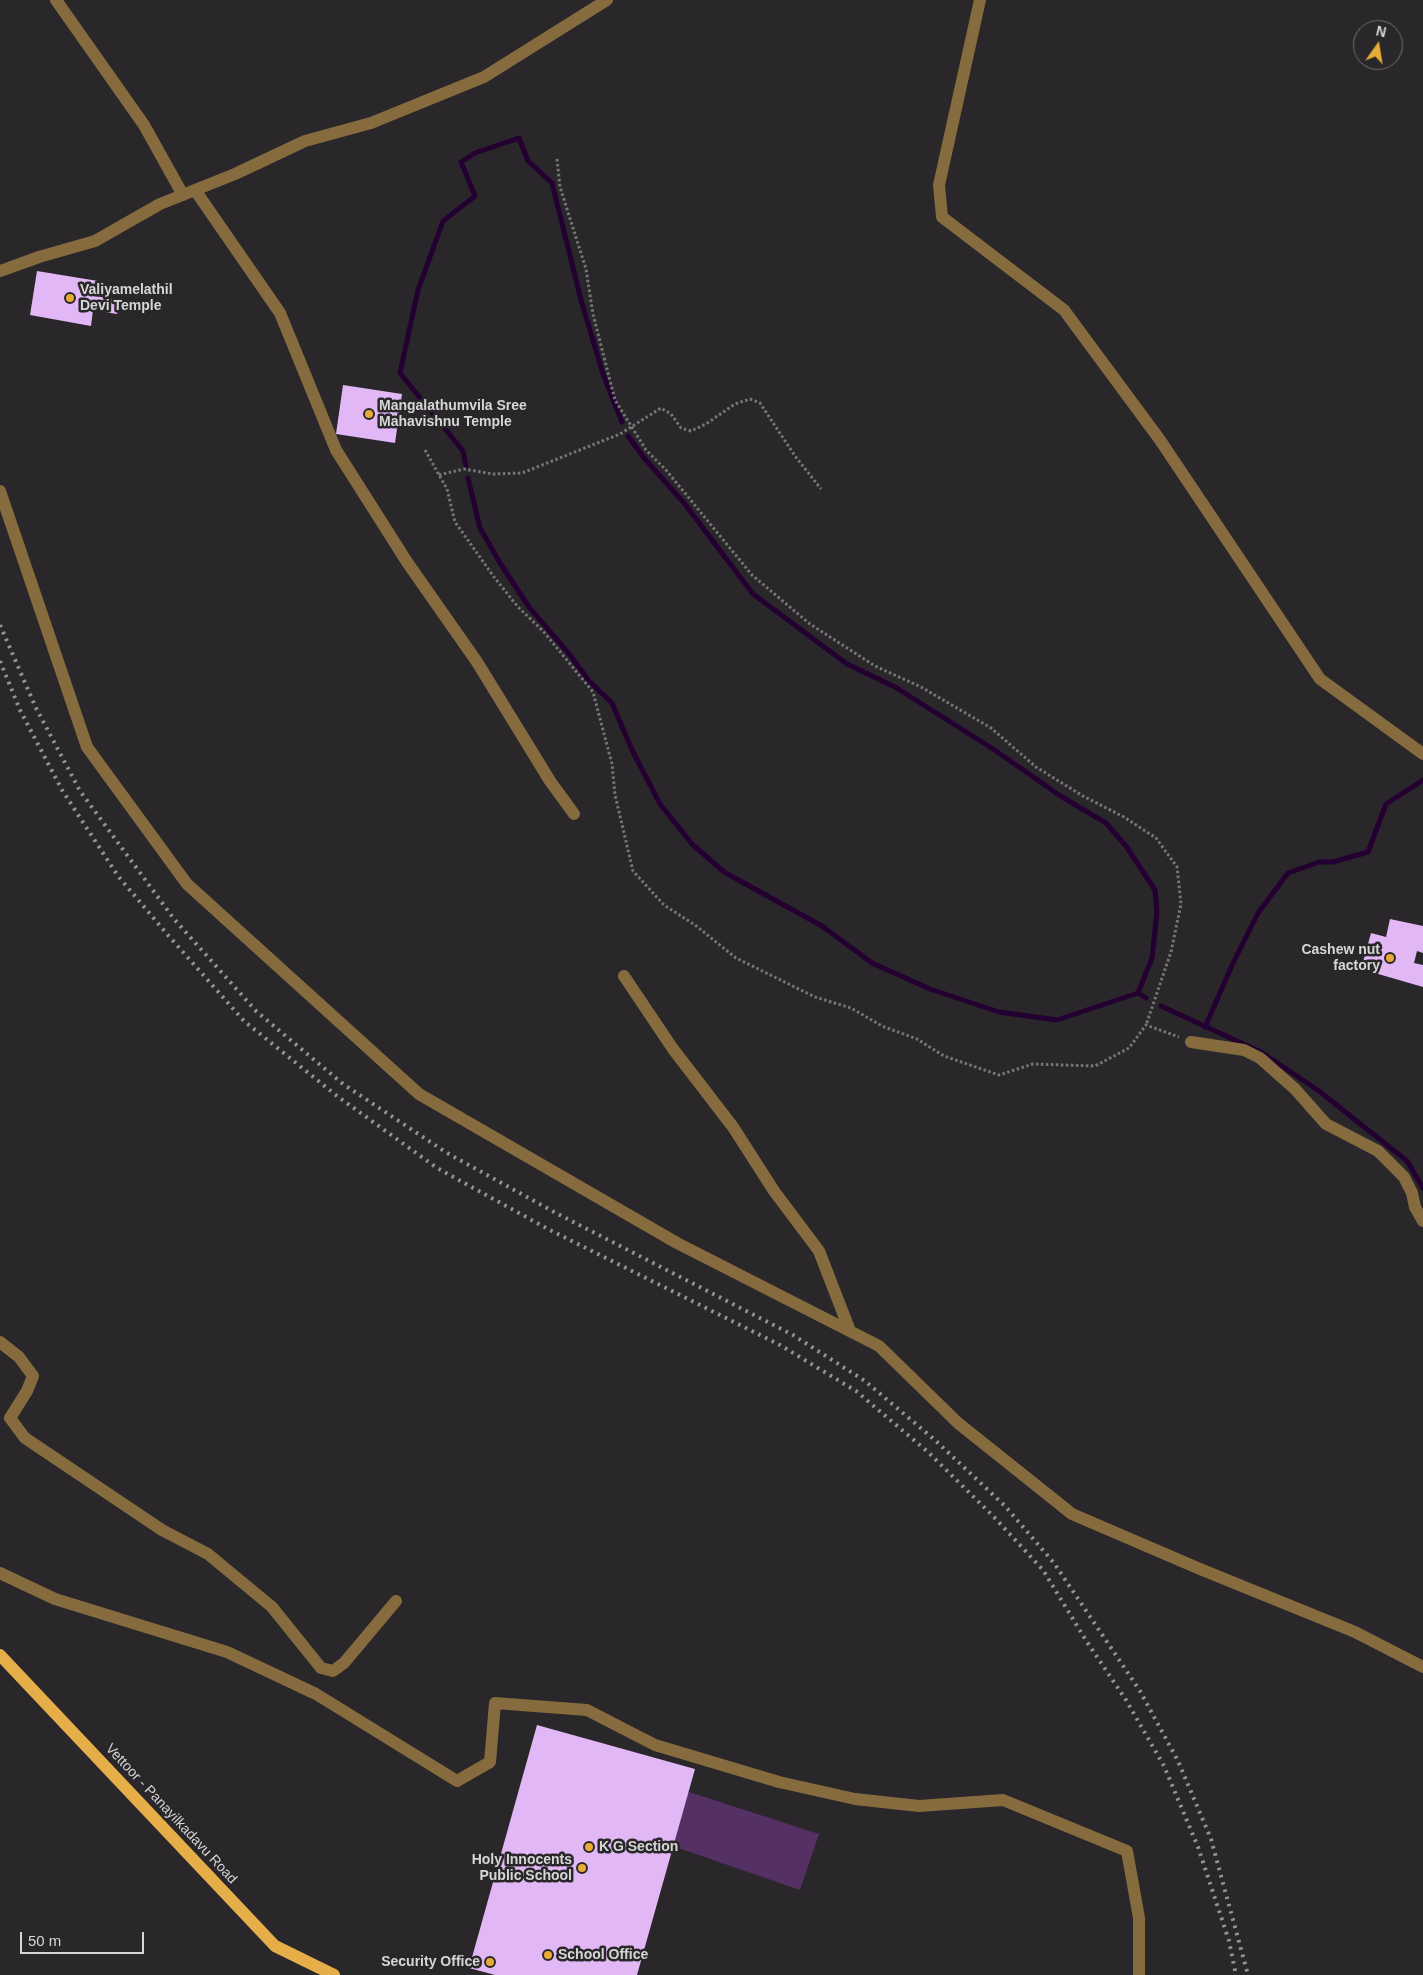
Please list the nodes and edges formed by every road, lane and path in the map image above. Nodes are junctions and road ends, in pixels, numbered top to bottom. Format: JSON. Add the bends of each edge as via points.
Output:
{"nodes":[{"id":1,"x":56,"y":0,"type":"edge"},
{"id":2,"x":607,"y":0,"type":"edge"},
{"id":3,"x":980,"y":0,"type":"edge"},
{"id":4,"x":557,"y":159,"type":"dead end"},
{"id":5,"x":189,"y":192,"type":"junction"},
{"id":6,"x":0,"y":271,"type":"edge"},
{"id":7,"x":630,"y":427,"type":"junction"},
{"id":8,"x":425,"y":450,"type":"dead end"},
{"id":9,"x":439,"y":475,"type":"junction"},
{"id":10,"x":820,"y":488,"type":"dead end"},
{"id":11,"x":0,"y":491,"type":"edge"},
{"id":12,"x":1423,"y":754,"type":"edge"},
{"id":13,"x":574,"y":814,"type":"dead end"},
{"id":14,"x":624,"y":976,"type":"dead end"},
{"id":15,"x":1146,"y":1025,"type":"junction"},
{"id":16,"x":1191,"y":1042,"type":"joint"},
{"id":17,"x":1423,"y":1221,"type":"edge"},
{"id":18,"x":850,"y":1332,"type":"junction"},
{"id":19,"x":0,"y":1342,"type":"edge"},
{"id":20,"x":0,"y":1573,"type":"edge"},
{"id":21,"x":396,"y":1602,"type":"dead end"},
{"id":22,"x":0,"y":1655,"type":"edge"},
{"id":23,"x":1423,"y":1667,"type":"edge"},
{"id":24,"x":334,"y":1975,"type":"edge"},
{"id":25,"x":1138,"y":1975,"type":"edge"}],
"edges":[{"from":1,"to":5,"type":"street"},
{"from":2,"to":5,"type":"street","via":[[484,78],[371,123],[305,141]]},
{"from":3,"to":12,"type":"street","via":[[939,185],[942,217],[1064,310],[1160,440],[1320,678]]},
{"from":4,"to":7,"type":"path","via":[[560,186],[586,269],[615,400]]},
{"from":5,"to":6,"type":"street","via":[[160,204],[95,241]]},
{"from":5,"to":13,"type":"street","via":[[280,313],[336,450]]},
{"from":7,"to":9,"type":"path","via":[[620,434],[522,473],[494,474],[464,469]]},
{"from":7,"to":10,"type":"path","via":[[661,408],[671,414],[681,428],[691,431],[735,404],[750,399],[760,403]]},
{"from":7,"to":15,"type":"path","via":[[752,575],[810,624],[875,666],[921,687],[991,728],[1036,767],[1156,838],[1177,867],[1181,904],[1171,952]]},
{"from":8,"to":9,"type":"path"},
{"from":9,"to":15,"type":"path","via":[[447,489],[455,522],[494,577],[593,692],[612,764],[615,796],[633,871],[664,905],[736,958],[815,997],[851,1008],[882,1026],[917,1039],[944,1056],[999,1075],[1033,1064],[1095,1066],[1129,1048]]},
{"from":11,"to":18,"type":"street","via":[[87,746],[187,884],[419,1094],[677,1243]]},
{"from":14,"to":18,"type":"street","via":[[819,1251]]},
{"from":15,"to":16,"type":"path"},
{"from":16,"to":17,"type":"street","via":[[1244,1050],[1260,1058],[1326,1124],[1378,1152],[1404,1178]]},
{"from":18,"to":23,"type":"street","via":[[879,1346],[958,1423],[1072,1514],[1355,1632]]},
{"from":19,"to":21,"type":"street","via":[[33,1376],[10,1418],[24,1438],[233,1573],[272,1607],[321,1668],[333,1671],[344,1663]]},
{"from":20,"to":25,"type":"street","via":[[55,1599],[227,1652],[316,1694],[457,1781],[490,1762],[495,1703],[587,1710],[655,1745],[779,1782],[855,1799],[919,1806],[1003,1800],[1127,1852],[1139,1918]]},
{"from":22,"to":24,"type":"main road","name":"Vettoor - Panayilkadavu Road","via":[[275,1946]]}]}
